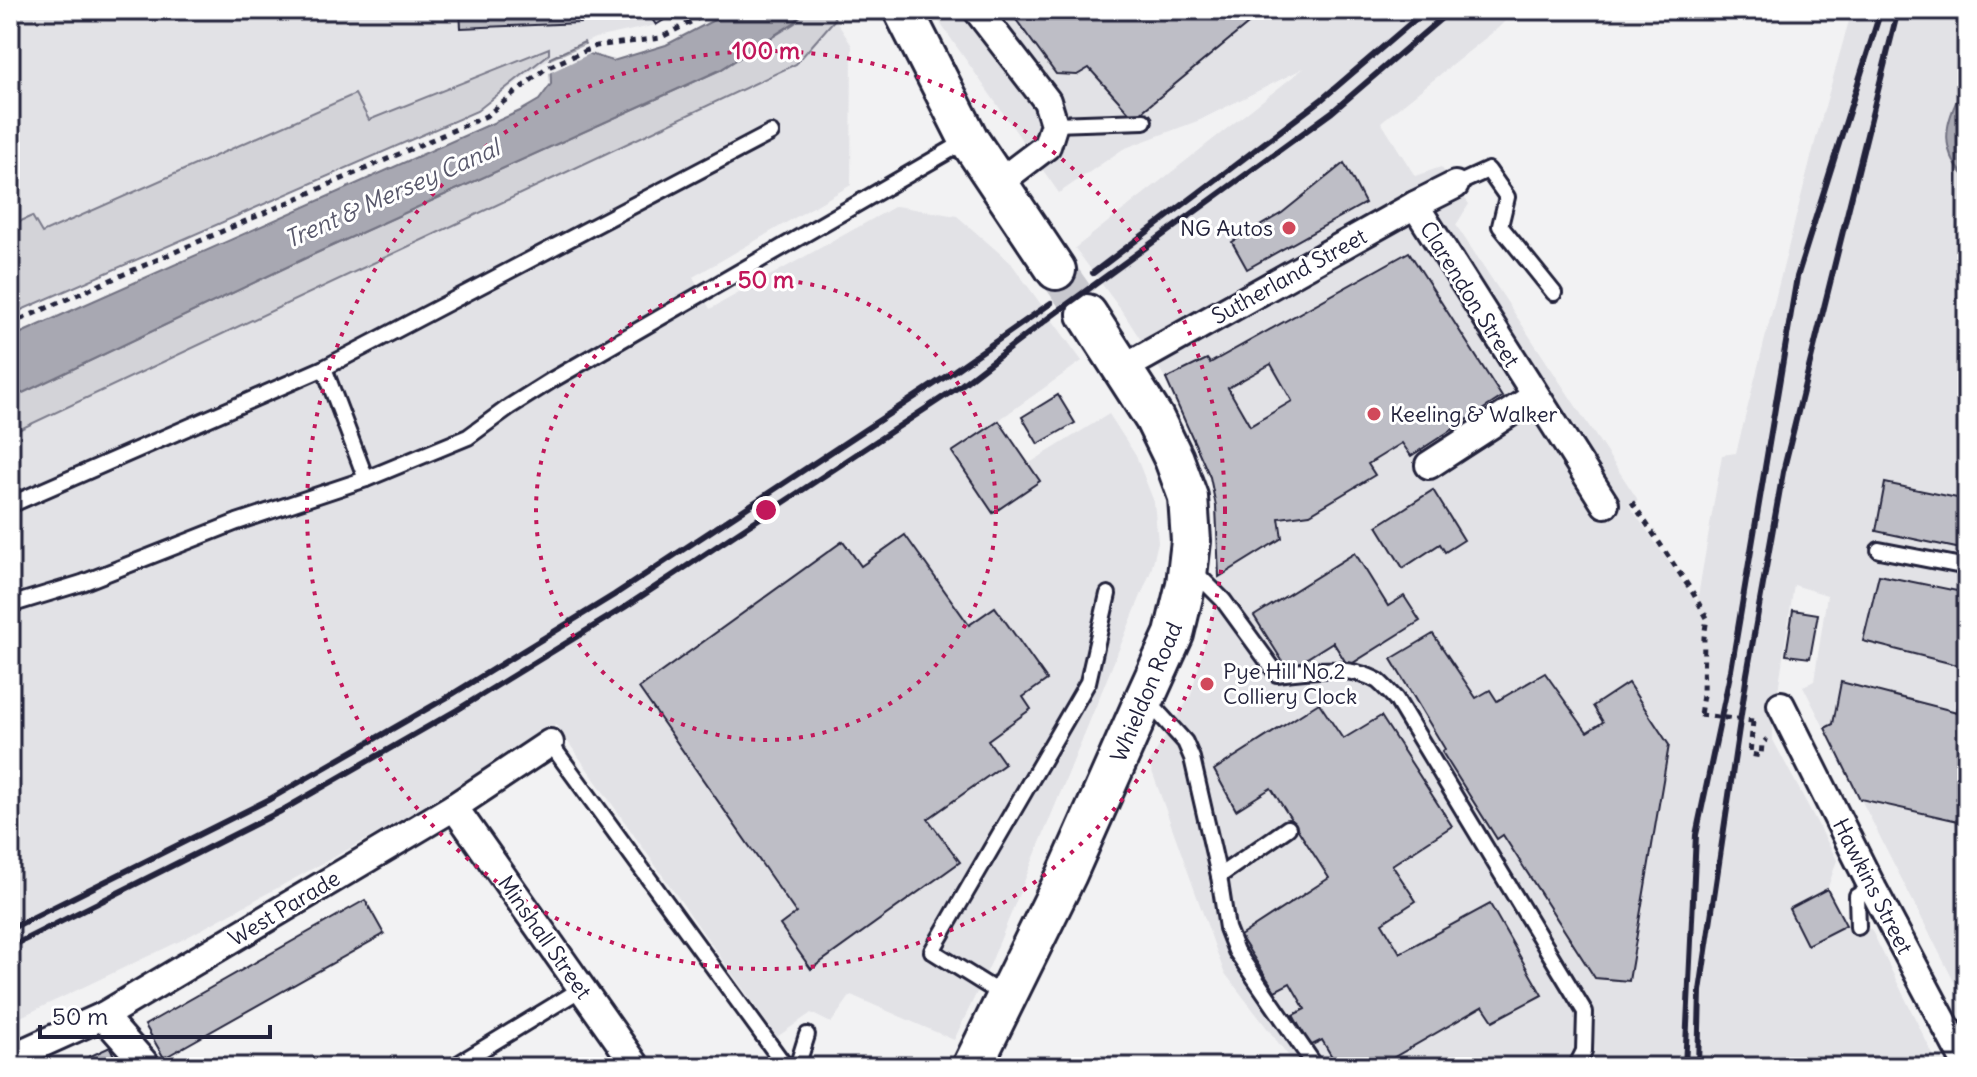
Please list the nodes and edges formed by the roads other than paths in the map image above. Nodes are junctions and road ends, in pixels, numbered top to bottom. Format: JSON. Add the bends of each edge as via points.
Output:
{"nodes":[{"id":1,"x":903,"y":10,"type":"edge"},
{"id":2,"x":977,"y":10,"type":"edge"},
{"id":3,"x":1144,"y":121,"type":"dead end"},
{"id":4,"x":1054,"y":124,"type":"junction"},
{"id":5,"x":771,"y":133,"type":"dead end"},
{"id":6,"x":969,"y":140,"type":"junction"},
{"id":7,"x":997,"y":184,"type":"junction"},
{"id":8,"x":1455,"y":185,"type":"joint"},
{"id":9,"x":1415,"y":205,"type":"junction"},
{"id":10,"x":1056,"y":270,"type":"tunnel mouth"},
{"id":11,"x":1554,"y":293,"type":"dead end"},
{"id":12,"x":1087,"y":314,"type":"tunnel mouth"},
{"id":13,"x":324,"y":368,"type":"junction"},
{"id":14,"x":1124,"y":368,"type":"junction"},
{"id":15,"x":1534,"y":397,"type":"junction"},
{"id":16,"x":1429,"y":465,"type":"dead end"},
{"id":17,"x":366,"y":479,"type":"junction"},
{"id":18,"x":1605,"y":504,"type":"road end"},
{"id":19,"x":10,"y":505,"type":"edge"},
{"id":20,"x":1879,"y":550,"type":"dead end"},
{"id":21,"x":1188,"y":565,"type":"junction"},
{"id":22,"x":1967,"y":567,"type":"edge"},
{"id":23,"x":1108,"y":594,"type":"dead end"},
{"id":24,"x":10,"y":605,"type":"edge"},
{"id":25,"x":1145,"y":698,"type":"junction"},
{"id":26,"x":1781,"y":705,"type":"dead end"},
{"id":27,"x":550,"y":743,"type":"joint"},
{"id":28,"x":454,"y":807,"type":"junction"},
{"id":29,"x":1288,"y":828,"type":"dead end"},
{"id":30,"x":1219,"y":876,"type":"junction"},
{"id":31,"x":1873,"y":889,"type":"junction"},
{"id":32,"x":1858,"y":927,"type":"dead end"},
{"id":33,"x":581,"y":989,"type":"junction"},
{"id":34,"x":1007,"y":997,"type":"junction"},
{"id":35,"x":103,"y":1016,"type":"junction"},
{"id":36,"x":807,"y":1035,"type":"dead end"},
{"id":37,"x":10,"y":1058,"type":"edge"},
{"id":38,"x":975,"y":1066,"type":"edge"},
{"id":39,"x":1967,"y":1066,"type":"edge"},
{"id":40,"x":148,"y":1067,"type":"edge"},
{"id":41,"x":453,"y":1067,"type":"edge"},
{"id":42,"x":637,"y":1067,"type":"edge"},
{"id":43,"x":786,"y":1067,"type":"edge"},
{"id":44,"x":797,"y":1067,"type":"edge"},
{"id":45,"x":1316,"y":1067,"type":"edge"},
{"id":46,"x":1576,"y":1067,"type":"edge"}],
"edges":[{"from":1,"to":6,"type":"street"},
{"from":2,"to":4,"type":"street","via":[[1047,101]]},
{"from":3,"to":4,"type":"lane"},
{"from":4,"to":7,"type":"street","via":[[1047,146]]},
{"from":5,"to":13,"type":"lane"},
{"from":6,"to":7,"type":"street"},
{"from":6,"to":17,"type":"lane","via":[[552,380],[468,437]]},
{"from":7,"to":10,"type":"street"},
{"from":8,"to":9,"type":"street","name":"Sutherland Street"},
{"from":8,"to":11,"type":"lane","via":[[1488,170],[1507,197],[1500,226]]},
{"from":9,"to":14,"type":"street","name":"Sutherland Street"},
{"from":9,"to":15,"type":"street","name":"Clarendon Street"},
{"from":12,"to":14,"type":"street","name":"Whieldon Road"},
{"from":13,"to":17,"type":"lane"},
{"from":13,"to":19,"type":"lane"},
{"from":14,"to":21,"type":"street","name":"Whieldon Road","via":[[1154,418],[1188,497]]},
{"from":15,"to":16,"type":"street"},
{"from":15,"to":18,"type":"street","name":"Clarendon Street"},
{"from":17,"to":24,"type":"lane"},
{"from":20,"to":22,"type":"lane"},
{"from":21,"to":25,"type":"street","name":"Whieldon Road","via":[[1174,634]]},
{"from":21,"to":46,"type":"lane","via":[[1223,600],[1277,674],[1349,672],[1377,681],[1396,699],[1585,1012],[1584,1051]]},
{"from":23,"to":34,"type":"lane","via":[[1088,682],[932,951]]},
{"from":25,"to":30,"type":"lane","via":[[1185,742],[1192,758]]},
{"from":25,"to":34,"type":"street","name":"Whieldon Road"},
{"from":26,"to":31,"type":"street","name":"Hawkins Street"},
{"from":27,"to":28,"type":"street","name":"West Parade"},
{"from":27,"to":43,"type":"lane"},
{"from":28,"to":33,"type":"street","name":"Minshall Street"},
{"from":28,"to":35,"type":"street","name":"West Parade"},
{"from":29,"to":30,"type":"lane"},
{"from":30,"to":45,"type":"lane","via":[[1236,951]]},
{"from":31,"to":32,"type":"lane","via":[[1857,896]]},
{"from":31,"to":39,"type":"street","name":"Hawkins Street"},
{"from":33,"to":41,"type":"lane"},
{"from":33,"to":42,"type":"street","name":"Minshall Street"},
{"from":34,"to":38,"type":"street","name":"Whieldon Road"},
{"from":35,"to":37,"type":"street","name":"West Parade"},
{"from":35,"to":40,"type":"street"},
{"from":36,"to":44,"type":"lane"}]}
